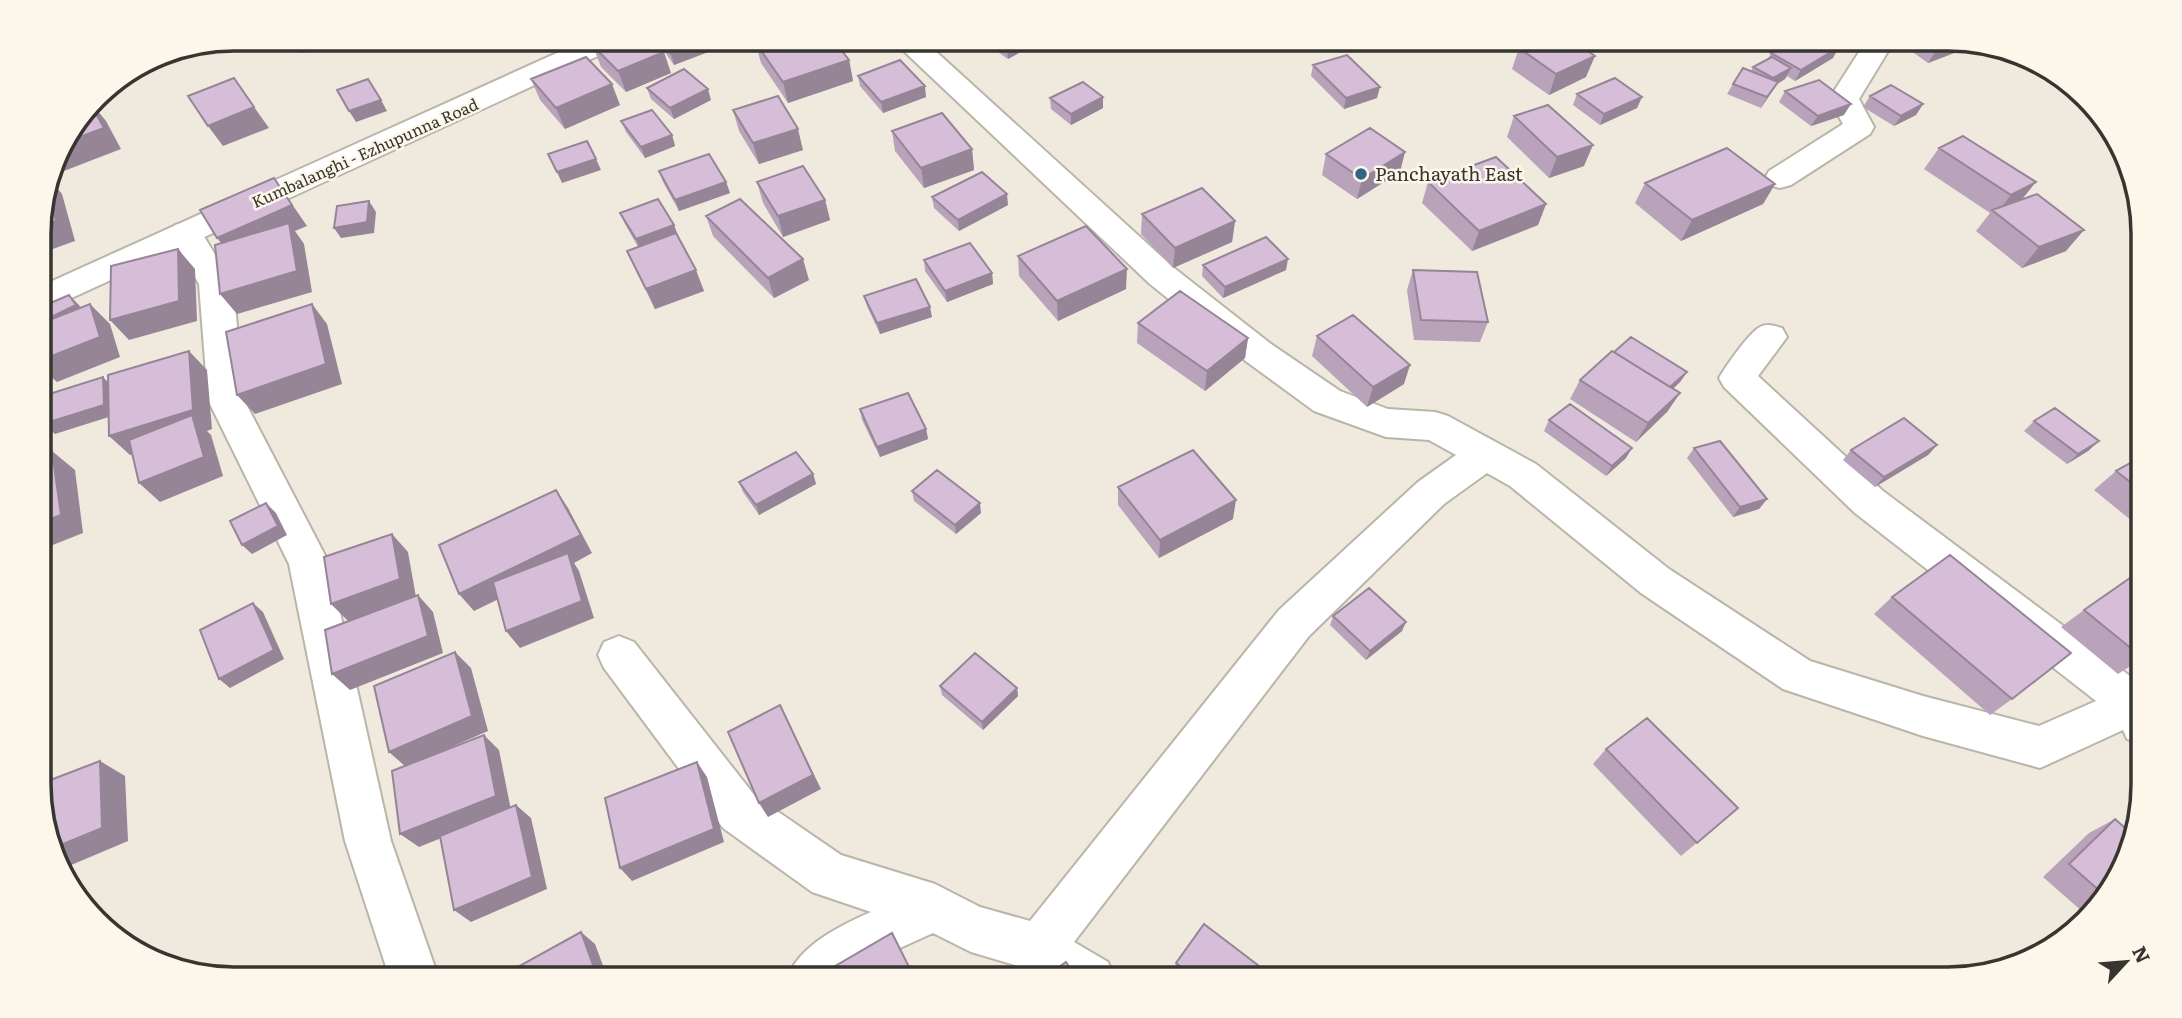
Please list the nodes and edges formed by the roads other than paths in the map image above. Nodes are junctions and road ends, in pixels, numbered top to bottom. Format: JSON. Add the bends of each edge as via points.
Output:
{"nodes":[{"id":1,"x":587,"y":51,"type":"edge"},
{"id":2,"x":918,"y":51,"type":"edge"},
{"id":3,"x":1864,"y":51,"type":"edge"},
{"id":4,"x":1780,"y":178,"type":"dead end"},
{"id":5,"x":186,"y":233,"type":"junction"},
{"id":6,"x":51,"y":295,"type":"edge"},
{"id":7,"x":1770,"y":337,"type":"dead end"},
{"id":8,"x":1485,"y":454,"type":"junction"},
{"id":9,"x":619,"y":655,"type":"dead end"},
{"id":10,"x":2131,"y":704,"type":"edge"},
{"id":11,"x":2131,"y":714,"type":"edge"},
{"id":12,"x":935,"y":908,"type":"junction"},
{"id":13,"x":1039,"y":948,"type":"junction"},
{"id":14,"x":411,"y":967,"type":"edge"},
{"id":15,"x":827,"y":967,"type":"edge"},
{"id":16,"x":1071,"y":967,"type":"edge"}],
"edges":[{"from":1,"to":5,"type":"street","name":"Kumbalanghi - Ezhupunna Road"},
{"from":2,"to":8,"type":"street","via":[[1162,276],[1270,361],[1327,401],[1386,423],[1435,426]]},
{"from":3,"to":4,"type":"street","via":[[1849,62],[1844,99],[1860,127]]},
{"from":5,"to":6,"type":"street","name":"Kumbalanghi - Ezhupunna Road"},
{"from":5,"to":14,"type":"street","via":[[216,284],[226,400],[309,563],[368,841]]},
{"from":7,"to":10,"type":"street","via":[[1737,378],[1869,502]]},
{"from":8,"to":11,"type":"street","via":[[1523,475],[1656,581],[1798,676],[2040,747]]},
{"from":8,"to":13,"type":"street","via":[[1431,493],[1294,623]]},
{"from":9,"to":12,"type":"street","via":[[739,812],[829,875]]},
{"from":12,"to":13,"type":"street","via":[[971,928]]},
{"from":12,"to":15,"type":"street","via":[[861,941]]},
{"from":13,"to":16,"type":"street"}]}
